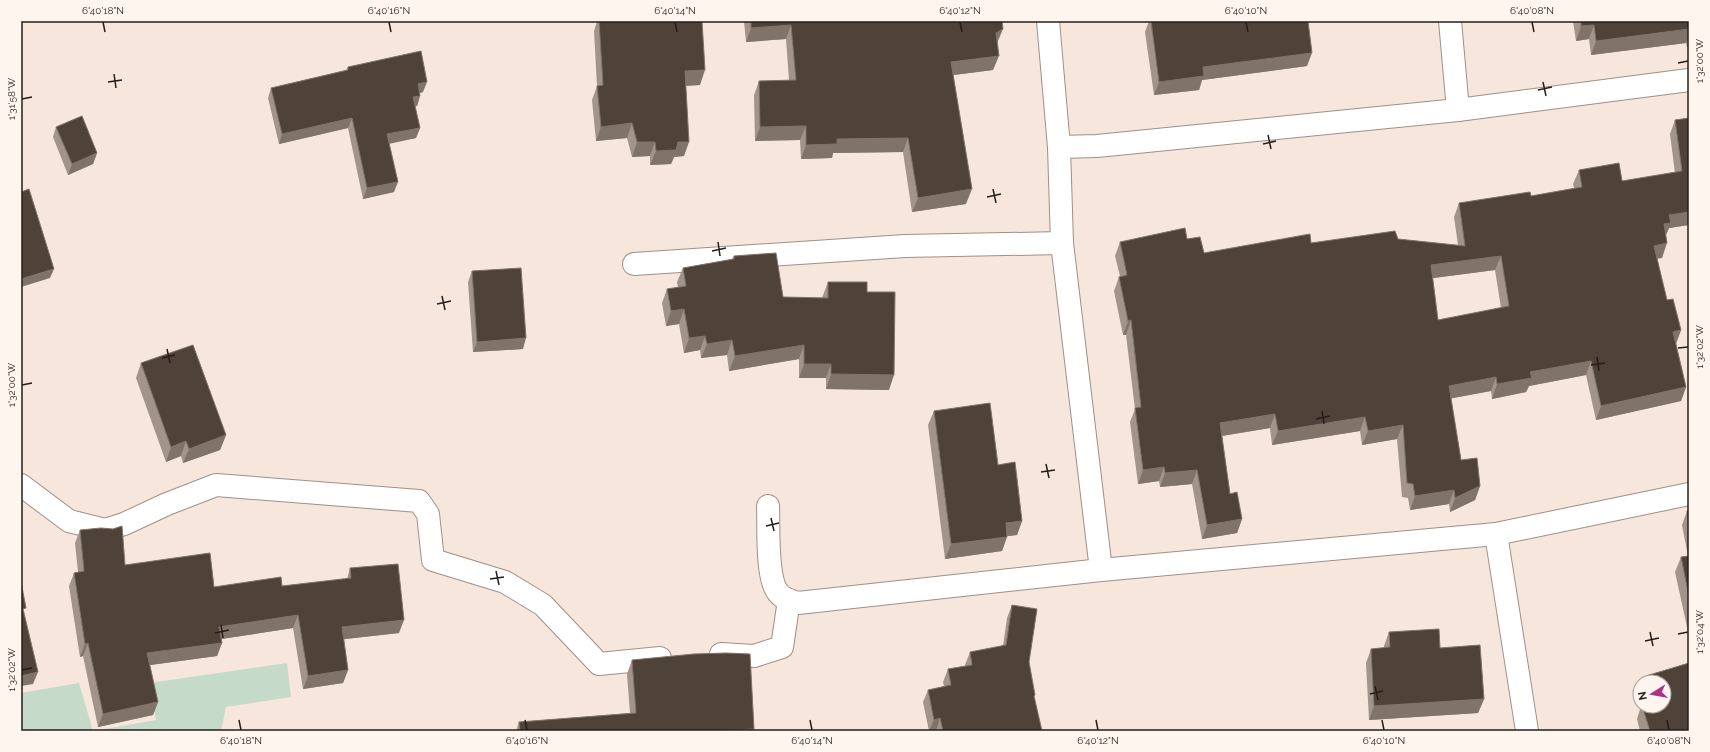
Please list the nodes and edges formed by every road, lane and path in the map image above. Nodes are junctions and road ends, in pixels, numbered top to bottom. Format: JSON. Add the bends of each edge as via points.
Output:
{"nodes":[{"id":1,"x":1048,"y":21,"type":"edge"},
{"id":2,"x":1450,"y":21,"type":"edge"},
{"id":3,"x":1689,"y":80,"type":"edge"},
{"id":4,"x":1458,"y":110,"type":"junction"},
{"id":5,"x":1059,"y":147,"type":"junction"},
{"id":6,"x":1062,"y":242,"type":"junction"},
{"id":7,"x":634,"y":264,"type":"dead end"},
{"id":8,"x":21,"y":485,"type":"edge"},
{"id":9,"x":1689,"y":494,"type":"edge"},
{"id":10,"x":768,"y":506,"type":"dead end"},
{"id":11,"x":1496,"y":534,"type":"junction"},
{"id":12,"x":1101,"y":570,"type":"junction"},
{"id":13,"x":789,"y":600,"type":"junction"},
{"id":14,"x":700,"y":654,"type":"edge"},
{"id":15,"x":677,"y":657,"type":"edge"},
{"id":16,"x":1527,"y":731,"type":"edge"}],
"edges":[{"from":1,"to":5,"type":"street"},
{"from":2,"to":4,"type":"street"},
{"from":3,"to":4,"type":"street"},
{"from":4,"to":5,"type":"street","via":[[1097,146]]},
{"from":5,"to":6,"type":"street"},
{"from":6,"to":7,"type":"street","via":[[905,246]]},
{"from":6,"to":12,"type":"street"},
{"from":8,"to":15,"type":"street","via":[[69,521],[105,530],[216,485],[419,501],[428,514],[434,560],[505,582],[543,605],[599,664]]},
{"from":9,"to":11,"type":"street"},
{"from":10,"to":13,"type":"street","via":[[771,578],[777,592]]},
{"from":11,"to":12,"type":"street"},
{"from":11,"to":16,"type":"street"},
{"from":12,"to":13,"type":"street","via":[[821,602],[798,603]]},
{"from":13,"to":14,"type":"street","via":[[782,647],[754,656]]}]}
